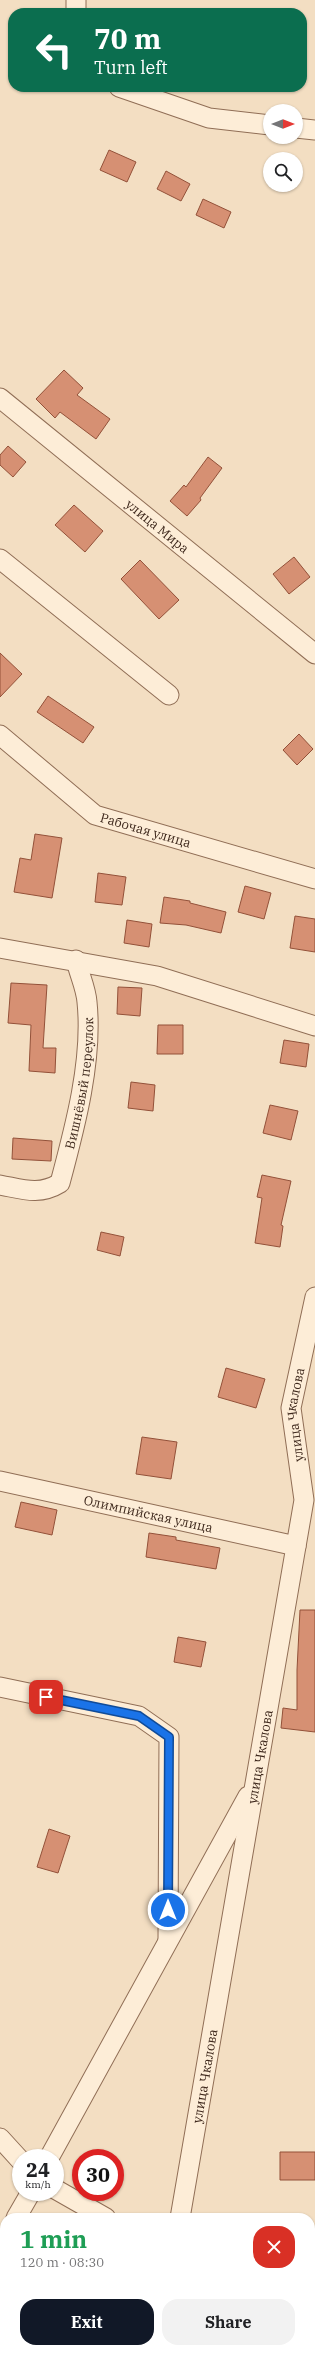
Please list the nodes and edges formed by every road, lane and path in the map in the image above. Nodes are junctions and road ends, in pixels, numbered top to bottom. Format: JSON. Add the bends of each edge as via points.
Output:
{"nodes":[{"id":1,"x":134,"y":92,"type":"edge"},
{"id":2,"x":263,"y":124,"type":"edge"},
{"id":3,"x":303,"y":129,"type":"edge"},
{"id":4,"x":315,"y":130,"type":"edge"},
{"id":5,"x":0,"y":398,"type":"edge"},
{"id":6,"x":0,"y":558,"type":"edge"},
{"id":7,"x":315,"y":654,"type":"edge"},
{"id":8,"x":169,"y":695,"type":"dead end"},
{"id":9,"x":0,"y":735,"type":"edge"},
{"id":10,"x":315,"y":879,"type":"edge"},
{"id":11,"x":0,"y":948,"type":"edge"},
{"id":12,"x":76,"y":960,"type":"junction"},
{"id":13,"x":315,"y":1026,"type":"edge"},
{"id":14,"x":0,"y":1184,"type":"edge"},
{"id":15,"x":315,"y":1297,"type":"edge"},
{"id":16,"x":0,"y":1481,"type":"edge"},
{"id":17,"x":296,"y":1546,"type":"junction"},
{"id":18,"x":0,"y":1687,"type":"edge"},
{"id":19,"x":256,"y":1782,"type":"junction"},
{"id":20,"x":168,"y":1942,"type":"junction"},
{"id":21,"x":0,"y":2138,"type":"edge"},
{"id":22,"x":54,"y":2149,"type":"edge"},
{"id":23,"x":12,"y":2151,"type":"edge"},
{"id":24,"x":64,"y":2194,"type":"edge"},
{"id":25,"x":26,"y":2201,"type":"edge"},
{"id":26,"x":19,"y":2213,"type":"edge"},
{"id":27,"x":97,"y":2213,"type":"edge"},
{"id":28,"x":181,"y":2213,"type":"edge"}],
"edges":[{"from":1,"to":2,"type":"street","via":[[209,118]]},
{"from":3,"to":4,"type":"street"},
{"from":5,"to":7,"type":"street","name":"улица Мира"},
{"from":6,"to":8,"type":"street"},
{"from":9,"to":10,"type":"street","name":"Рабочая улица","via":[[95,815]]},
{"from":11,"to":12,"type":"street"},
{"from":12,"to":13,"type":"street","via":[[157,976]]},
{"from":12,"to":14,"type":"street","name":"Вишнёвый переулок","via":[[87,1001],[86,1064],[60,1183],[49,1190],[38,1192]]},
{"from":15,"to":17,"type":"street","name":"улица Чкалова","via":[[291,1408],[304,1500]]},
{"from":16,"to":17,"type":"street","name":"Олимпийская улица"},
{"from":17,"to":19,"type":"street","name":"улица Чкалова"},
{"from":18,"to":20,"type":"street","via":[[139,1716],[169,1737]]},
{"from":19,"to":20,"type":"street"},
{"from":19,"to":28,"type":"street","name":"улица Чкалова"},
{"from":20,"to":22,"type":"street"},
{"from":21,"to":23,"type":"street"},
{"from":24,"to":27,"type":"street"},
{"from":25,"to":26,"type":"street"}]}
